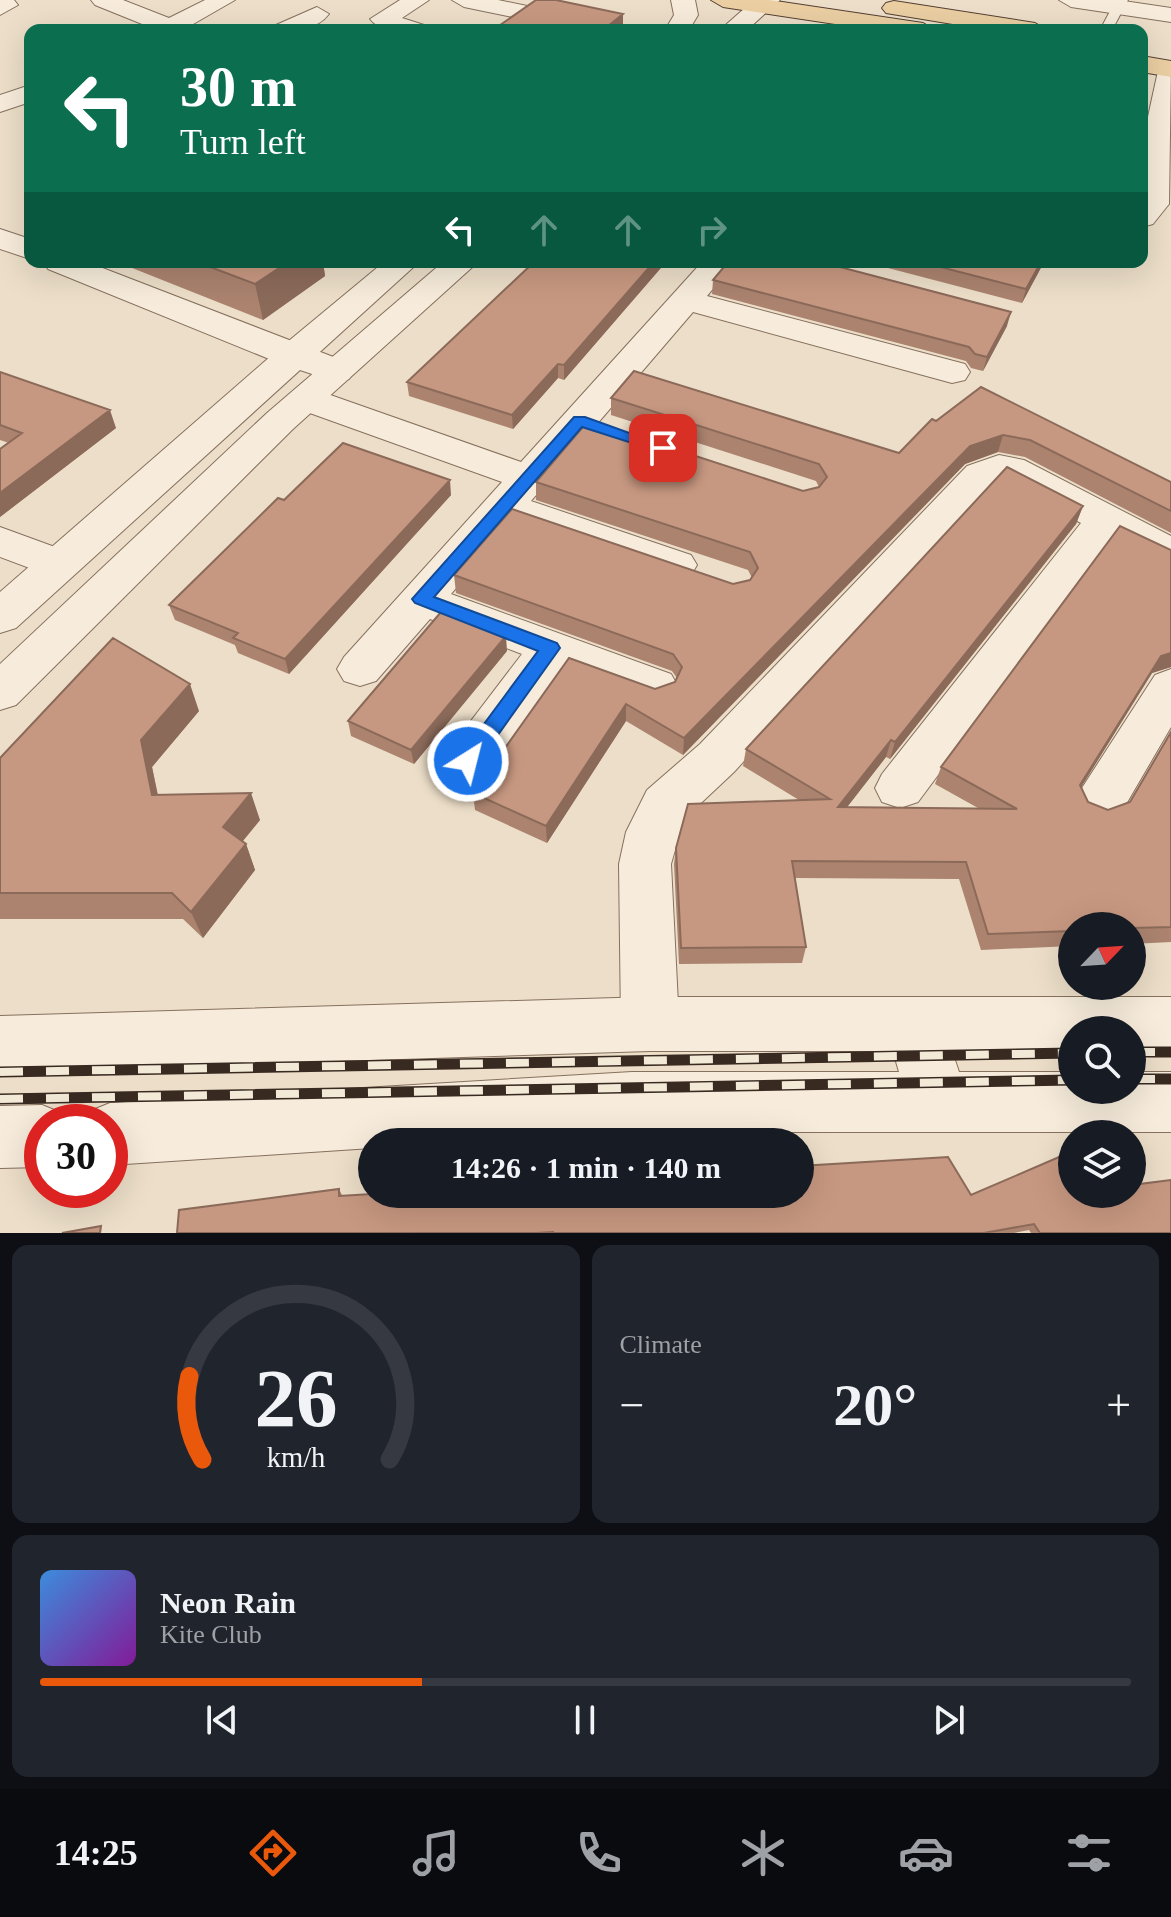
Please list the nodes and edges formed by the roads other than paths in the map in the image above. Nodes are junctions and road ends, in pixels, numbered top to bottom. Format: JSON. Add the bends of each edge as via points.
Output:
{"nodes":[{"id":1,"x":103,"y":0,"type":"edge"},
{"id":2,"x":223,"y":0,"type":"edge"},
{"id":3,"x":417,"y":0,"type":"edge"},
{"id":4,"x":464,"y":0,"type":"edge"},
{"id":5,"x":683,"y":0,"type":"edge"},
{"id":6,"x":723,"y":0,"type":"edge"},
{"id":7,"x":840,"y":0,"type":"edge"},
{"id":8,"x":1071,"y":0,"type":"edge"},
{"id":9,"x":0,"y":1,"type":"edge"},
{"id":10,"x":765,"y":3,"type":"edge"},
{"id":11,"x":1120,"y":4,"type":"edge"},
{"id":12,"x":0,"y":8,"type":"edge"},
{"id":13,"x":317,"y":14,"type":"dead end"},
{"id":14,"x":1171,"y":15,"type":"edge"},
{"id":15,"x":163,"y":24,"type":"edge"},
{"id":16,"x":184,"y":24,"type":"edge"},
{"id":17,"x":296,"y":24,"type":"edge"},
{"id":18,"x":397,"y":24,"type":"edge"},
{"id":19,"x":538,"y":24,"type":"edge"},
{"id":20,"x":681,"y":24,"type":"edge"},
{"id":21,"x":739,"y":24,"type":"edge"},
{"id":22,"x":888,"y":24,"type":"edge"},
{"id":23,"x":996,"y":24,"type":"edge"},
{"id":24,"x":1109,"y":24,"type":"edge"},
{"id":25,"x":1148,"y":47,"type":"edge"},
{"id":26,"x":1171,"y":51,"type":"edge"},
{"id":27,"x":1148,"y":65,"type":"edge"},
{"id":28,"x":1171,"y":70,"type":"edge"},
{"id":29,"x":1158,"y":126,"type":"edge"},
{"id":30,"x":1148,"y":211,"type":"edge"},
{"id":31,"x":0,"y":238,"type":"edge"},
{"id":32,"x":24,"y":248,"type":"edge"},
{"id":33,"x":74,"y":268,"type":"edge"},
{"id":34,"x":396,"y":268,"type":"edge"},
{"id":35,"x":455,"y":268,"type":"edge"},
{"id":36,"x":714,"y":268,"type":"edge"},
{"id":37,"x":686,"y":300,"type":"junction"},
{"id":38,"x":291,"y":356,"type":"junction"},
{"id":39,"x":336,"y":371,"type":"junction"},
{"id":40,"x":952,"y":372,"type":"dead end"},
{"id":41,"x":306,"y":399,"type":"junction"},
{"id":42,"x":516,"y":492,"type":"junction"},
{"id":43,"x":1106,"y":519,"type":"junction"},
{"id":44,"x":0,"y":541,"type":"edge"},
{"id":45,"x":1171,"y":554,"type":"edge"},
{"id":46,"x":59,"y":564,"type":"junction"},
{"id":47,"x":717,"y":579,"type":"edge"},
{"id":48,"x":421,"y":599,"type":"junction"},
{"id":49,"x":0,"y":617,"type":"edge"},
{"id":50,"x":551,"y":648,"type":"junction"},
{"id":51,"x":360,"y":669,"type":"dead end"},
{"id":52,"x":655,"y":686,"type":"edge"},
{"id":53,"x":1171,"y":687,"type":"edge"},
{"id":54,"x":0,"y":692,"type":"edge"},
{"id":55,"x":468,"y":761,"type":"dead end"},
{"id":56,"x":900,"y":788,"type":"dead end"},
{"id":57,"x":1100,"y":803,"type":"edge"},
{"id":58,"x":650,"y":1024,"type":"junction"},
{"id":59,"x":913,"y":1024,"type":"junction"},
{"id":60,"x":1171,"y":1024,"type":"edge"},
{"id":61,"x":0,"y":1044,"type":"edge"},
{"id":62,"x":939,"y":1102,"type":"junction"},
{"id":63,"x":1171,"y":1102,"type":"edge"},
{"id":64,"x":128,"y":1133,"type":"edge"},
{"id":65,"x":24,"y":1136,"type":"edge"},
{"id":66,"x":0,"y":1137,"type":"edge"}],
"edges":[{"from":1,"to":15,"type":"street"},
{"from":2,"to":16,"type":"street"},
{"from":3,"to":18,"type":"street","via":[[382,19]]},
{"from":4,"to":19,"type":"street"},
{"from":5,"to":20,"type":"street","via":[[686,15]]},
{"from":6,"to":10,"type":"main road"},
{"from":7,"to":23,"type":"main road"},
{"from":8,"to":11,"type":"street"},
{"from":9,"to":12,"type":"street","via":[[6,5]]},
{"from":10,"to":21,"type":"street"},
{"from":10,"to":22,"type":"main road"},
{"from":11,"to":14,"type":"street"},
{"from":11,"to":24,"type":"lane"},
{"from":13,"to":17,"type":"street"},
{"from":25,"to":26,"type":"main road"},
{"from":27,"to":28,"type":"main road"},
{"from":28,"to":29,"type":"street"},
{"from":29,"to":30,"type":"street","via":[[1154,204]]},
{"from":31,"to":32,"type":"street"},
{"from":33,"to":38,"type":"street"},
{"from":34,"to":38,"type":"street"},
{"from":35,"to":39,"type":"street"},
{"from":36,"to":37,"type":"street"},
{"from":37,"to":40,"type":"street"},
{"from":37,"to":42,"type":"street","via":[[594,425]]},
{"from":38,"to":39,"type":"street"},
{"from":38,"to":46,"type":"street"},
{"from":39,"to":41,"type":"street"},
{"from":41,"to":42,"type":"street"},
{"from":41,"to":54,"type":"street"},
{"from":42,"to":47,"type":"street"},
{"from":42,"to":48,"type":"street"},
{"from":43,"to":45,"type":"street"},
{"from":43,"to":56,"type":"street"},
{"from":43,"to":58,"type":"street","via":[[1010,469],[988,469],[717,758],[665,805],[645,864]]},
{"from":44,"to":46,"type":"street"},
{"from":46,"to":49,"type":"street"},
{"from":48,"to":50,"type":"street"},
{"from":48,"to":51,"type":"street"},
{"from":50,"to":52,"type":"street"},
{"from":50,"to":55,"type":"street"},
{"from":53,"to":57,"type":"street"},
{"from":58,"to":59,"type":"street"},
{"from":58,"to":61,"type":"street"},
{"from":59,"to":60,"type":"street"},
{"from":59,"to":62,"type":"street"},
{"from":62,"to":63,"type":"street"},
{"from":62,"to":64,"type":"street","via":[[632,1102]]},
{"from":65,"to":66,"type":"street"}]}
